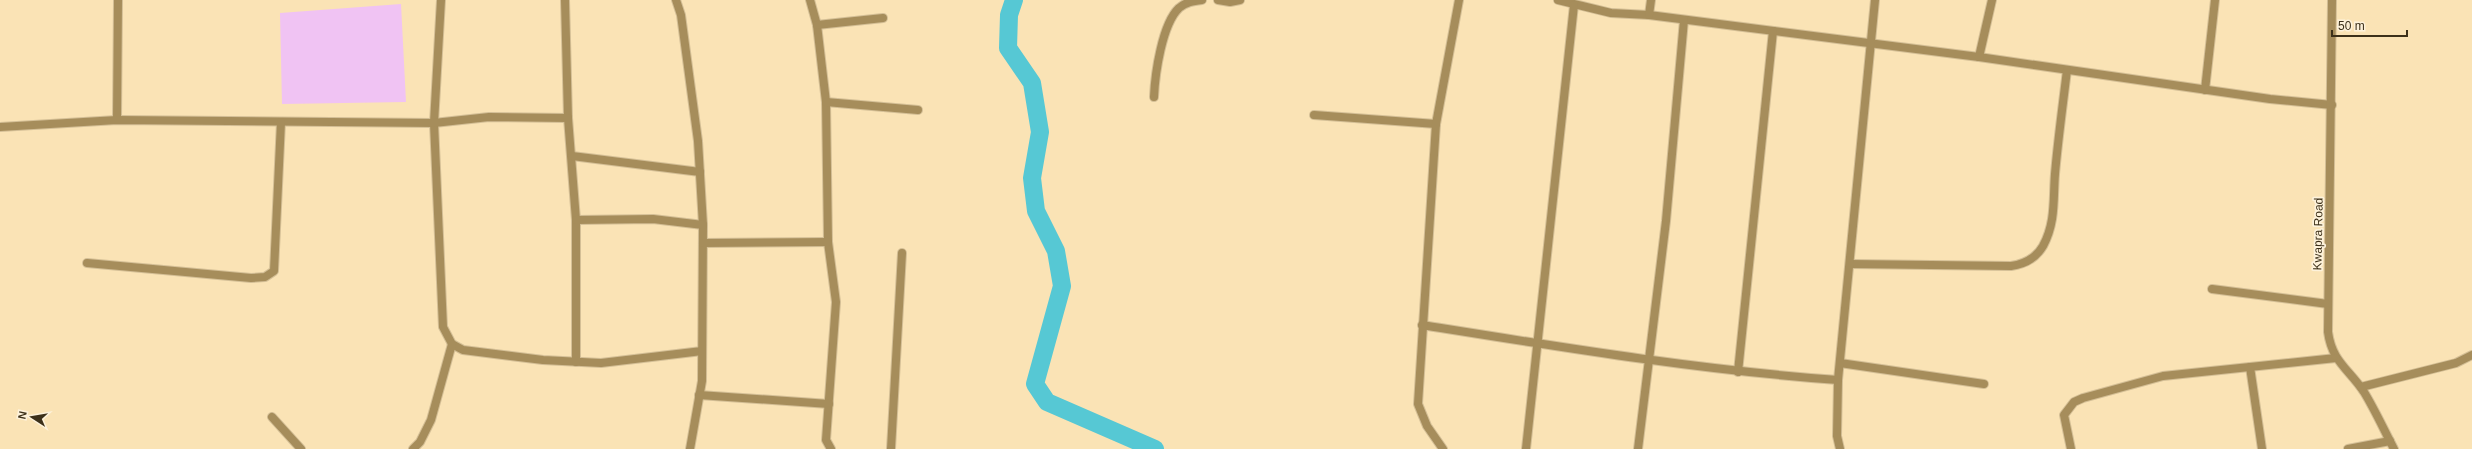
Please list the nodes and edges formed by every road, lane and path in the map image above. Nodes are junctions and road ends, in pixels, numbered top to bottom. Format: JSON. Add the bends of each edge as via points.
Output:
{"nodes":[{"id":1,"x":118,"y":0,"type":"edge"},
{"id":2,"x":441,"y":0,"type":"edge"},
{"id":3,"x":565,"y":0,"type":"edge"},
{"id":4,"x":676,"y":0,"type":"edge"},
{"id":5,"x":810,"y":0,"type":"edge"},
{"id":6,"x":1202,"y":0,"type":"edge"},
{"id":7,"x":1218,"y":0,"type":"edge"},
{"id":8,"x":1240,"y":0,"type":"edge"},
{"id":9,"x":1459,"y":0,"type":"edge"},
{"id":10,"x":1558,"y":0,"type":"edge"},
{"id":11,"x":1651,"y":0,"type":"edge"},
{"id":12,"x":1875,"y":0,"type":"edge"},
{"id":13,"x":1992,"y":0,"type":"edge"},
{"id":14,"x":2215,"y":0,"type":"edge"},
{"id":15,"x":2332,"y":0,"type":"edge"},
{"id":16,"x":1574,"y":5,"type":"junction"},
{"id":17,"x":1649,"y":15,"type":"junction"},
{"id":18,"x":883,"y":18,"type":"dead end"},
{"id":19,"x":1684,"y":20,"type":"junction"},
{"id":20,"x":817,"y":25,"type":"junction"},
{"id":21,"x":1773,"y":31,"type":"junction"},
{"id":22,"x":1870,"y":43,"type":"junction"},
{"id":23,"x":1979,"y":57,"type":"junction"},
{"id":24,"x":2067,"y":70,"type":"junction"},
{"id":25,"x":2205,"y":90,"type":"junction"},
{"id":26,"x":1154,"y":97,"type":"dead end"},
{"id":27,"x":826,"y":102,"type":"junction"},
{"id":28,"x":2332,"y":105,"type":"junction"},
{"id":29,"x":918,"y":110,"type":"dead end"},
{"id":30,"x":1314,"y":115,"type":"dead end"},
{"id":31,"x":568,"y":118,"type":"junction"},
{"id":32,"x":117,"y":120,"type":"junction"},
{"id":33,"x":281,"y":122,"type":"junction"},
{"id":34,"x":434,"y":123,"type":"junction"},
{"id":35,"x":1436,"y":124,"type":"junction"},
{"id":36,"x":0,"y":127,"type":"edge"},
{"id":37,"x":572,"y":156,"type":"junction"},
{"id":38,"x":700,"y":172,"type":"junction"},
{"id":39,"x":576,"y":220,"type":"junction"},
{"id":40,"x":703,"y":225,"type":"junction"},
{"id":41,"x":828,"y":242,"type":"junction"},
{"id":42,"x":703,"y":243,"type":"junction"},
{"id":43,"x":902,"y":253,"type":"dead end"},
{"id":44,"x":87,"y":262,"type":"dead end"},
{"id":45,"x":1851,"y":264,"type":"junction"},
{"id":46,"x":2212,"y":288,"type":"dead end"},
{"id":47,"x":2328,"y":304,"type":"junction"},
{"id":48,"x":1422,"y":325,"type":"junction"},
{"id":49,"x":452,"y":344,"type":"junction"},
{"id":50,"x":1537,"y":344,"type":"junction"},
{"id":51,"x":702,"y":351,"type":"junction"},
{"id":52,"x":2472,"y":355,"type":"edge"},
{"id":53,"x":2336,"y":358,"type":"junction"},
{"id":54,"x":1651,"y":359,"type":"junction"},
{"id":55,"x":576,"y":362,"type":"junction"},
{"id":56,"x":1840,"y":363,"type":"junction"},
{"id":57,"x":2250,"y":368,"type":"junction"},
{"id":58,"x":1738,"y":372,"type":"junction"},
{"id":59,"x":1838,"y":380,"type":"junction"},
{"id":60,"x":1984,"y":384,"type":"dead end"},
{"id":61,"x":2361,"y":387,"type":"junction"},
{"id":62,"x":699,"y":395,"type":"junction"},
{"id":63,"x":829,"y":404,"type":"junction"},
{"id":64,"x":272,"y":417,"type":"dead end"},
{"id":65,"x":2390,"y":441,"type":"junction"},
{"id":66,"x":301,"y":449,"type":"edge"},
{"id":67,"x":413,"y":449,"type":"edge"},
{"id":68,"x":690,"y":449,"type":"edge"},
{"id":69,"x":831,"y":449,"type":"edge"},
{"id":70,"x":891,"y":449,"type":"edge"},
{"id":71,"x":1443,"y":449,"type":"edge"},
{"id":72,"x":1526,"y":449,"type":"edge"},
{"id":73,"x":1638,"y":449,"type":"edge"},
{"id":74,"x":1840,"y":449,"type":"edge"},
{"id":75,"x":2071,"y":449,"type":"edge"},
{"id":76,"x":2262,"y":449,"type":"edge"},
{"id":77,"x":2348,"y":449,"type":"edge"},
{"id":78,"x":2394,"y":449,"type":"edge"}],
"edges":[{"from":1,"to":32,"type":"street"},
{"from":2,"to":34,"type":"street"},
{"from":3,"to":31,"type":"street"},
{"from":4,"to":38,"type":"street","via":[[681,15]]},
{"from":5,"to":20,"type":"street"},
{"from":6,"to":26,"type":"street","via":[[1190,1],[1178,8],[1172,19],[1156,71]]},
{"from":7,"to":8,"type":"street"},
{"from":9,"to":35,"type":"street"},
{"from":10,"to":16,"type":"street"},
{"from":11,"to":17,"type":"street"},
{"from":12,"to":22,"type":"street"},
{"from":13,"to":23,"type":"street"},
{"from":14,"to":25,"type":"street"},
{"from":15,"to":28,"type":"street","name":"Kwapra Road"},
{"from":16,"to":17,"type":"street","via":[[1611,13]]},
{"from":16,"to":50,"type":"street"},
{"from":17,"to":19,"type":"street"},
{"from":18,"to":20,"type":"street"},
{"from":19,"to":21,"type":"street"},
{"from":19,"to":54,"type":"street"},
{"from":20,"to":27,"type":"street"},
{"from":21,"to":22,"type":"street"},
{"from":21,"to":58,"type":"street"},
{"from":22,"to":23,"type":"street"},
{"from":22,"to":45,"type":"street"},
{"from":23,"to":24,"type":"street"},
{"from":24,"to":25,"type":"street"},
{"from":24,"to":45,"type":"street","via":[[2055,175],[2054,213],[2043,247],[2034,257],[2023,264],[2011,266]]},
{"from":25,"to":28,"type":"street"},
{"from":27,"to":29,"type":"street"},
{"from":27,"to":41,"type":"street"},
{"from":28,"to":47,"type":"street","name":"Kwapra Road"},
{"from":30,"to":35,"type":"street"},
{"from":31,"to":34,"type":"street","via":[[489,117]]},
{"from":31,"to":37,"type":"street"},
{"from":32,"to":33,"type":"street"},
{"from":32,"to":36,"type":"street"},
{"from":33,"to":34,"type":"street"},
{"from":33,"to":44,"type":"street","via":[[274,271],[265,277],[251,278]]},
{"from":34,"to":49,"type":"street","via":[[443,327]]},
{"from":35,"to":48,"type":"street","via":[[1432,215]]},
{"from":37,"to":38,"type":"street"},
{"from":37,"to":39,"type":"street"},
{"from":38,"to":40,"type":"street"},
{"from":39,"to":40,"type":"street","via":[[653,219]]},
{"from":39,"to":55,"type":"street"},
{"from":40,"to":42,"type":"street"},
{"from":41,"to":42,"type":"street"},
{"from":41,"to":63,"type":"street","via":[[836,302]]},
{"from":42,"to":51,"type":"street"},
{"from":43,"to":70,"type":"street"},
{"from":45,"to":56,"type":"street"},
{"from":46,"to":47,"type":"street"},
{"from":47,"to":53,"type":"street","name":"Kwapra Road","via":[[2330,346]]},
{"from":48,"to":50,"type":"street"},
{"from":48,"to":71,"type":"street","via":[[1418,404]]},
{"from":49,"to":55,"type":"street","via":[[463,350]]},
{"from":49,"to":67,"type":"street","via":[[431,420],[420,442]]},
{"from":50,"to":54,"type":"street"},
{"from":50,"to":72,"type":"street"},
{"from":51,"to":55,"type":"street","via":[[602,363]]},
{"from":51,"to":62,"type":"street"},
{"from":52,"to":61,"type":"street","via":[[2456,362]]},
{"from":53,"to":57,"type":"street"},
{"from":53,"to":61,"type":"street","name":"Kwapra Road"},
{"from":54,"to":58,"type":"street"},
{"from":54,"to":73,"type":"street"},
{"from":56,"to":59,"type":"street"},
{"from":56,"to":60,"type":"street"},
{"from":57,"to":75,"type":"street","via":[[2158,377],[2074,402],[2064,415]]},
{"from":57,"to":76,"type":"street"},
{"from":58,"to":59,"type":"street"},
{"from":59,"to":74,"type":"street","via":[[1837,436]]},
{"from":61,"to":65,"type":"street","name":"Kwapra Road"},
{"from":62,"to":63,"type":"street"},
{"from":62,"to":68,"type":"street"},
{"from":63,"to":69,"type":"street","via":[[826,440]]},
{"from":64,"to":66,"type":"street"},
{"from":65,"to":77,"type":"street"},
{"from":65,"to":78,"type":"street","name":"Kwapra Road"}]}
